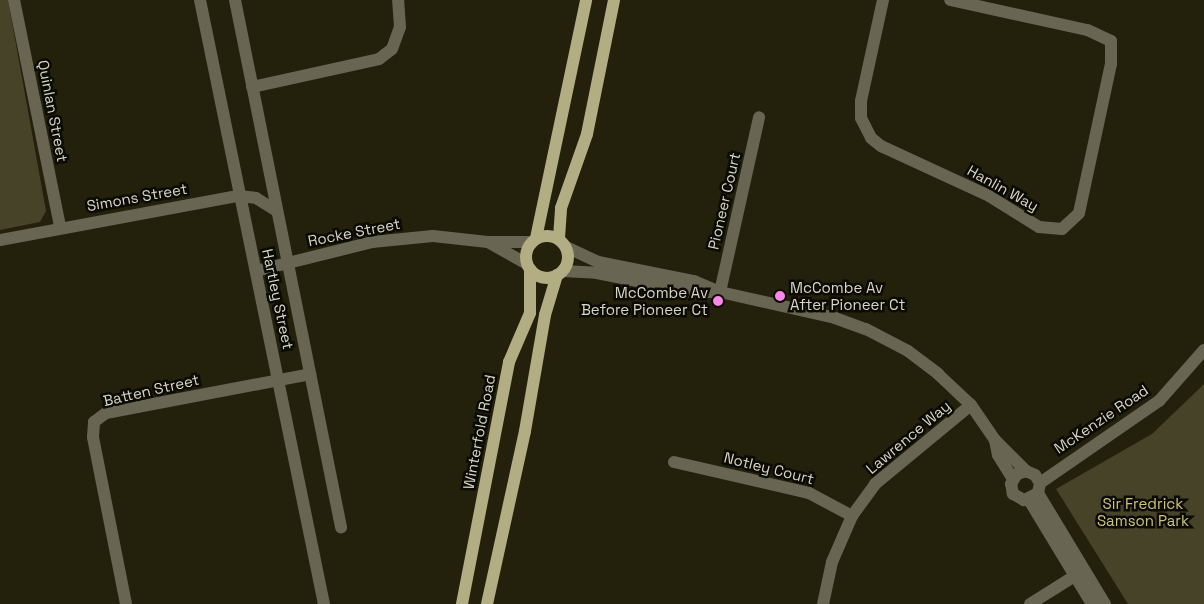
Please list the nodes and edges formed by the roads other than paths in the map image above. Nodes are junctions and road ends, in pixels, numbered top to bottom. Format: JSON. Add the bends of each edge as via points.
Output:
{"nodes":[{"id":1,"x":14,"y":0,"type":"edge"},
{"id":2,"x":200,"y":0,"type":"edge"},
{"id":3,"x":235,"y":0,"type":"edge"},
{"id":4,"x":398,"y":0,"type":"edge"},
{"id":5,"x":586,"y":0,"type":"edge"},
{"id":6,"x":614,"y":0,"type":"edge"},
{"id":7,"x":883,"y":0,"type":"edge"},
{"id":8,"x":954,"y":0,"type":"edge"},
{"id":9,"x":252,"y":87,"type":"junction"},
{"id":10,"x":759,"y":117,"type":"dead end"},
{"id":11,"x":238,"y":196,"type":"junction"},
{"id":12,"x":276,"y":211,"type":"junction"},
{"id":13,"x":60,"y":228,"type":"junction"},
{"id":14,"x":0,"y":240,"type":"edge"},
{"id":15,"x":534,"y":240,"type":"junction"},
{"id":16,"x":488,"y":242,"type":"junction"},
{"id":17,"x":562,"y":243,"type":"junction"},
{"id":18,"x":286,"y":263,"type":"junction"},
{"id":19,"x":528,"y":266,"type":"junction"},
{"id":20,"x":256,"y":271,"type":"junction"},
{"id":21,"x":560,"y":273,"type":"junction"},
{"id":22,"x":720,"y":292,"type":"junction"},
{"id":23,"x":1204,"y":350,"type":"edge"},
{"id":24,"x":310,"y":374,"type":"junction"},
{"id":25,"x":278,"y":380,"type":"junction"},
{"id":26,"x":971,"y":405,"type":"junction"},
{"id":27,"x":995,"y":440,"type":"junction"},
{"id":28,"x":674,"y":462,"type":"dead end"},
{"id":29,"x":1012,"y":479,"type":"junction"},
{"id":30,"x":1034,"y":484,"type":"junction"},
{"id":31,"x":852,"y":516,"type":"junction"},
{"id":32,"x":341,"y":526,"type":"dead end"},
{"id":33,"x":1079,"y":573,"type":"junction"},
{"id":34,"x":126,"y":604,"type":"edge"},
{"id":35,"x":324,"y":604,"type":"edge"},
{"id":36,"x":462,"y":604,"type":"edge"},
{"id":37,"x":487,"y":604,"type":"edge"},
{"id":38,"x":823,"y":604,"type":"edge"},
{"id":39,"x":1030,"y":604,"type":"edge"},
{"id":40,"x":1092,"y":604,"type":"edge"},
{"id":41,"x":1105,"y":604,"type":"edge"}],
"edges":[{"from":1,"to":13,"type":"street","name":"Quinlan Street"},
{"from":2,"to":11,"type":"street","name":"Hartley Street"},
{"from":3,"to":9,"type":"street","name":"Hartley Street"},
{"from":4,"to":9,"type":"street","via":[[400,27],[392,49],[379,59]]},
{"from":5,"to":15,"type":"main road"},
{"from":6,"to":17,"type":"main road","via":[[587,134],[561,208]]},
{"from":7,"to":8,"type":"street","name":"Hanlin Way","via":[[861,101],[861,118],[871,138],[881,146],[989,196],[1039,227],[1062,229],[1079,212],[1111,64],[1111,42],[1087,30]]},
{"from":9,"to":12,"type":"street","name":"Hartley Street"},
{"from":10,"to":22,"type":"street","name":"Pioneer Court"},
{"from":11,"to":12,"type":"street","name":"Simons Street","via":[[256,198]]},
{"from":11,"to":13,"type":"street","name":"Simons Street"},
{"from":11,"to":20,"type":"street","name":"Hartley Street"},
{"from":12,"to":18,"type":"street","name":"Hartley Street"},
{"from":13,"to":14,"type":"street","name":"Simons Street"},
{"from":15,"to":16,"type":"street","name":"Rocke Street"},
{"from":15,"to":17,"type":"main road","via":[[547,236]]},
{"from":15,"to":19,"type":"main road","via":[[526,251]]},
{"from":16,"to":18,"type":"street","name":"Rocke Street","via":[[452,236],[405,237]]},
{"from":16,"to":19,"type":"street","name":"Rocke Street"},
{"from":17,"to":21,"type":"main road","via":[[568,260]]},
{"from":17,"to":22,"type":"street","via":[[598,262],[694,281]]},
{"from":18,"to":20,"type":"street","name":"Rocke Street"},
{"from":18,"to":24,"type":"street","name":"Hartley Street"},
{"from":19,"to":21,"type":"main road","via":[[545,278]]},
{"from":19,"to":36,"type":"main road","name":"Winterfold Road","via":[[530,313],[509,362]]},
{"from":20,"to":25,"type":"street","name":"Hartley Street"},
{"from":21,"to":22,"type":"street","via":[[597,273],[691,292]]},
{"from":21,"to":37,"type":"main road","via":[[545,315],[525,431]]},
{"from":22,"to":26,"type":"street","via":[[836,318],[866,329],[923,362]]},
{"from":23,"to":30,"type":"street","name":"McKenzie Road","via":[[1159,401]]},
{"from":24,"to":25,"type":"street","name":"Batten Street"},
{"from":24,"to":32,"type":"street","name":"Hartley Street"},
{"from":25,"to":34,"type":"street","name":"Batten Street","via":[[106,413],[94,422],[93,437]]},
{"from":25,"to":35,"type":"street","name":"Hartley Street"},
{"from":26,"to":27,"type":"street"},
{"from":26,"to":31,"type":"street","name":"Lawrence Way","via":[[874,484]]},
{"from":27,"to":29,"type":"street","via":[[998,455]]},
{"from":27,"to":30,"type":"street"},
{"from":28,"to":31,"type":"street","name":"Notley Court","via":[[809,493]]},
{"from":29,"to":30,"type":"street","name":"McKenzie Road"},
{"from":29,"to":30,"type":"street","via":[[1014,494],[1019,499]]},
{"from":30,"to":33,"type":"street"},
{"from":31,"to":38,"type":"street","name":"Lawrence Way","via":[[832,562]]},
{"from":33,"to":39,"type":"street"},
{"from":33,"to":40,"type":"street"},
{"from":33,"to":41,"type":"street"}]}
